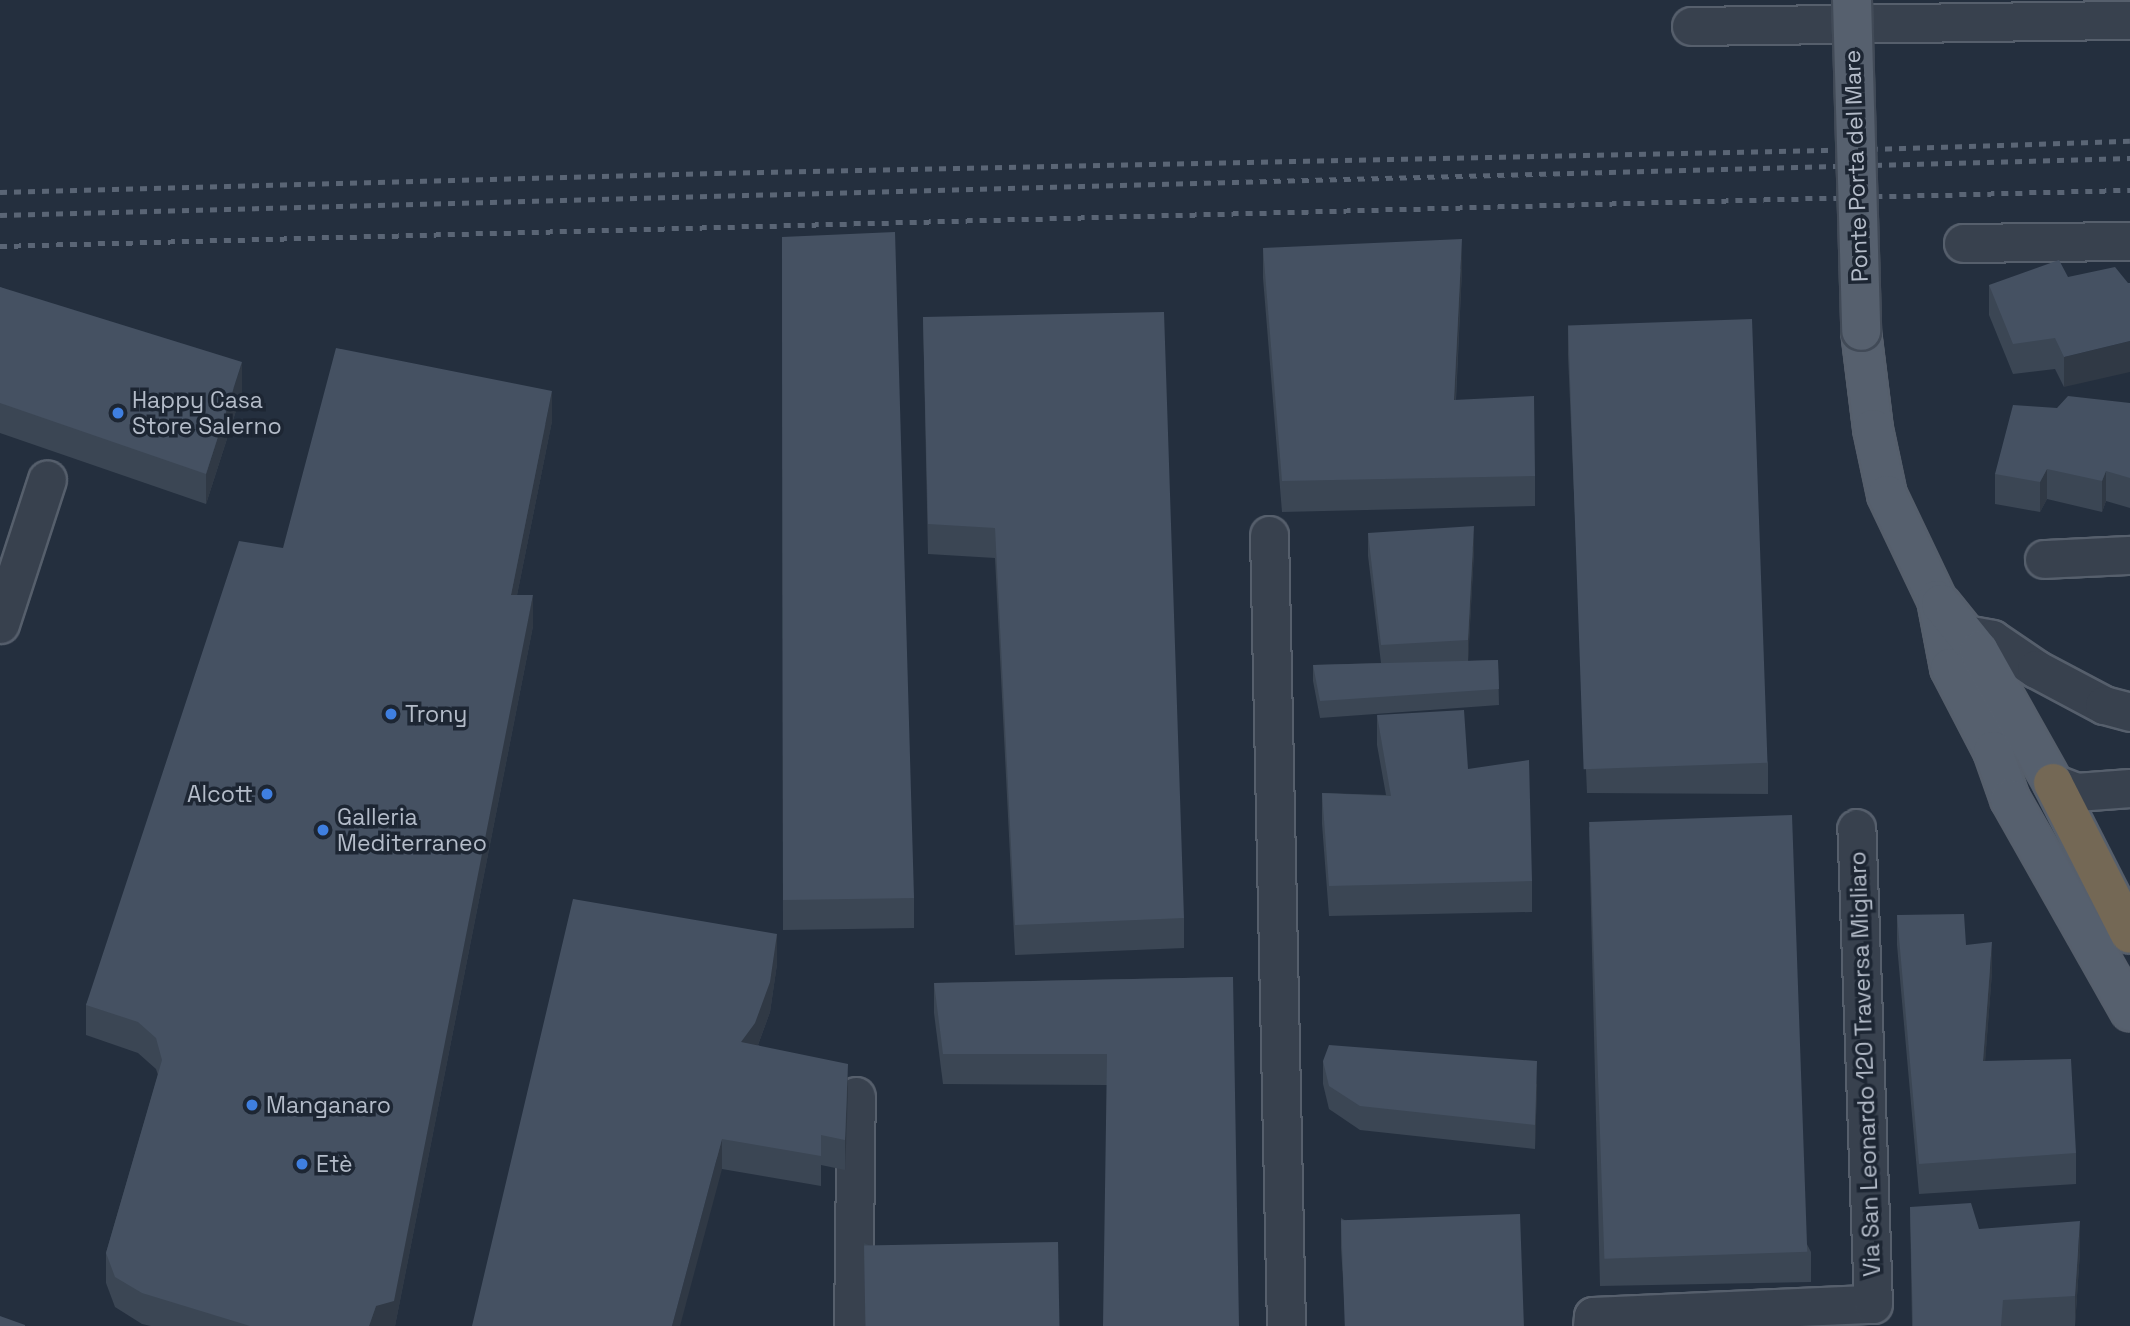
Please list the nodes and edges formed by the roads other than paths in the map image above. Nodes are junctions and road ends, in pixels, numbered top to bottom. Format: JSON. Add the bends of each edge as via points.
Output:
{"nodes":[{"id":1,"x":1852,"y":0,"type":"edge"},
{"id":2,"x":2130,"y":20,"type":"edge"},
{"id":3,"x":1691,"y":26,"type":"dead end"},
{"id":4,"x":2130,"y":241,"type":"edge"},
{"id":5,"x":1963,"y":243,"type":"dead end"},
{"id":6,"x":47,"y":479,"type":"dead end"},
{"id":7,"x":1269,"y":535,"type":"dead end"},
{"id":8,"x":2130,"y":555,"type":"edge"},
{"id":9,"x":2044,"y":558,"type":"dead end"},
{"id":10,"x":1937,"y":600,"type":"junction"},
{"id":11,"x":0,"y":624,"type":"edge"},
{"id":12,"x":1965,"y":634,"type":"junction"},
{"id":13,"x":2130,"y":712,"type":"edge"},
{"id":14,"x":1993,"y":751,"type":"junction"},
{"id":15,"x":2053,"y":783,"type":"junction"},
{"id":16,"x":2130,"y":788,"type":"edge"},
{"id":17,"x":1856,"y":828,"type":"dead end"},
{"id":18,"x":2130,"y":934,"type":"edge"},
{"id":19,"x":2130,"y":1011,"type":"edge"},
{"id":20,"x":856,"y":1096,"type":"dead end"},
{"id":21,"x":853,"y":1326,"type":"edge"},
{"id":22,"x":1286,"y":1326,"type":"edge"},
{"id":23,"x":1592,"y":1326,"type":"edge"}],
"edges":[{"from":1,"to":10,"type":"main road","name":"Ponte Porta del Mare","bridge":true,"via":[[1861,331],[1873,429],[1887,495]]},
{"from":2,"to":3,"type":"street"},
{"from":4,"to":5,"type":"street"},
{"from":6,"to":11,"type":"street"},
{"from":7,"to":22,"type":"street"},
{"from":8,"to":9,"type":"street"},
{"from":10,"to":12,"type":"main road"},
{"from":10,"to":14,"type":"main road","via":[[1950,668]]},
{"from":12,"to":13,"type":"street","via":[[1992,639],[2036,669],[2104,705]]},
{"from":12,"to":15,"type":"main road"},
{"from":14,"to":15,"type":"main road"},
{"from":14,"to":19,"type":"main road","via":[[2010,799]]},
{"from":15,"to":16,"type":"street","via":[[2076,792]]},
{"from":15,"to":18,"type":"highway"},
{"from":17,"to":23,"type":"street","name":"Via San Leonardo 120 Traversa Migliaro","via":[[1873,1304],[1593,1315]]},
{"from":20,"to":21,"type":"street"}]}
